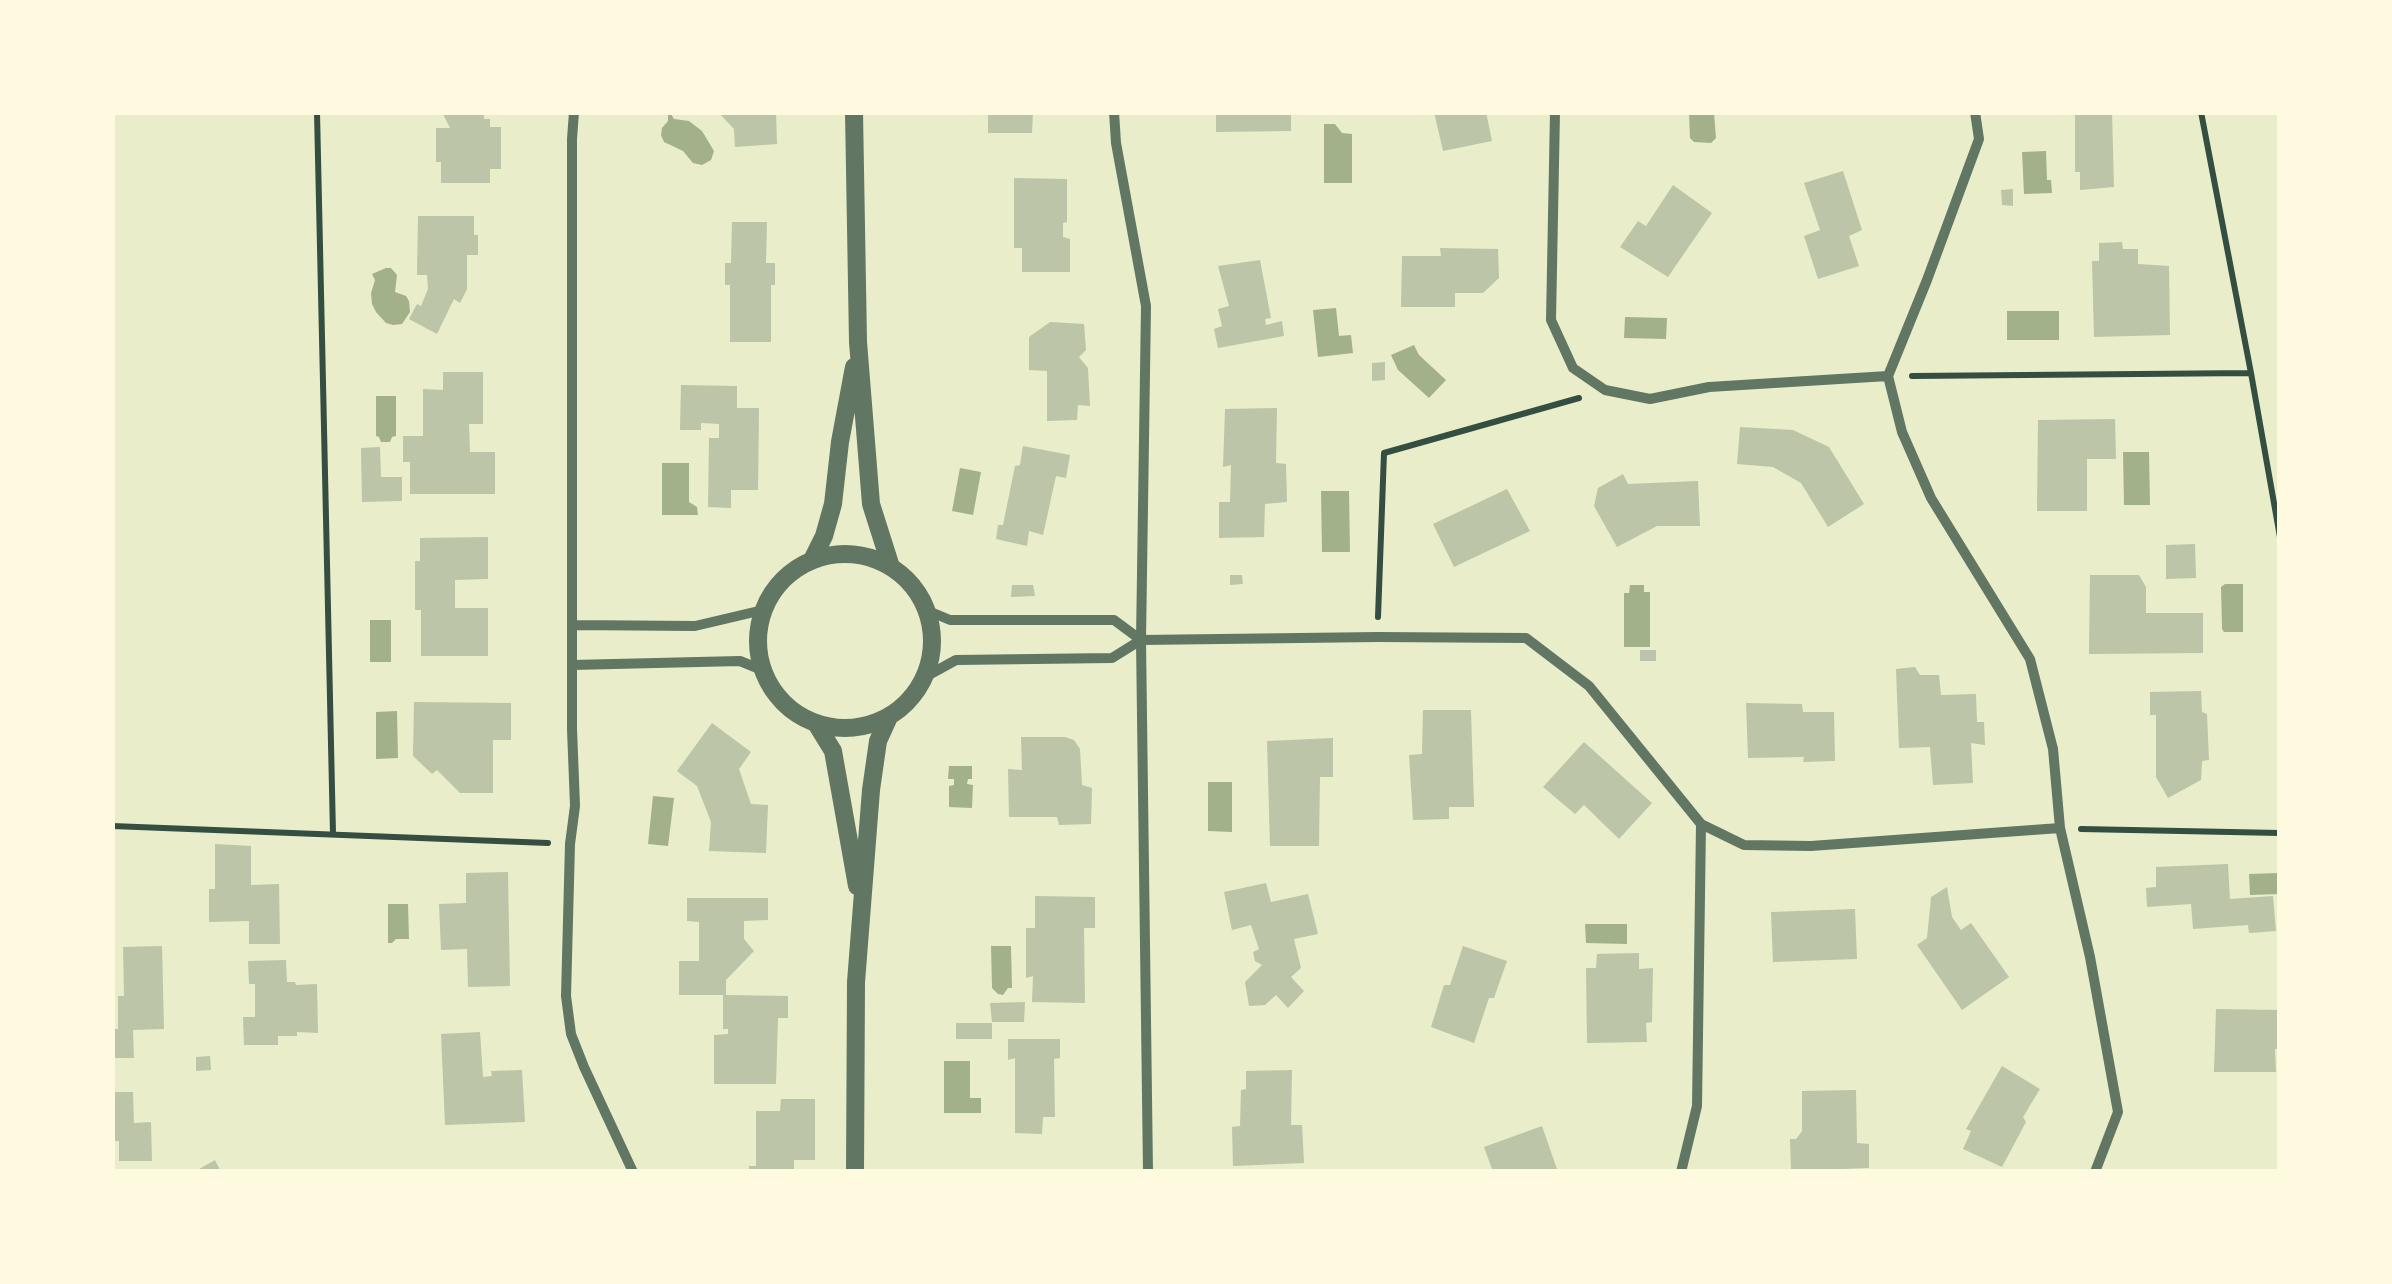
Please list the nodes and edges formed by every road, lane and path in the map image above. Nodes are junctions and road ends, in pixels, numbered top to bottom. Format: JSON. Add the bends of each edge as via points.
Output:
{"nodes":[{"id":1,"x":317,"y":112,"type":"edge"},
{"id":2,"x":574,"y":112,"type":"edge"},
{"id":3,"x":854,"y":112,"type":"edge"},
{"id":4,"x":1114,"y":112,"type":"edge"},
{"id":5,"x":1555,"y":112,"type":"edge"},
{"id":6,"x":1975,"y":112,"type":"edge"},
{"id":7,"x":2201,"y":112,"type":"edge"},
{"id":8,"x":858,"y":342,"type":"junction"},
{"id":9,"x":2251,"y":374,"type":"junction"},
{"id":10,"x":1888,"y":376,"type":"junction"},
{"id":11,"x":1605,"y":390,"type":"junction"},
{"id":12,"x":2280,"y":537,"type":"edge"},
{"id":13,"x":812,"y":560,"type":"junction"},
{"id":14,"x":891,"y":567,"type":"junction"},
{"id":15,"x":762,"y":610,"type":"junction"},
{"id":16,"x":926,"y":610,"type":"junction"},
{"id":17,"x":572,"y":625,"type":"junction"},
{"id":18,"x":1378,"y":637,"type":"junction"},
{"id":19,"x":1141,"y":640,"type":"junction"},
{"id":20,"x":572,"y":665,"type":"junction"},
{"id":21,"x":762,"y":670,"type":"junction"},
{"id":22,"x":925,"y":677,"type":"junction"},
{"id":23,"x":889,"y":717,"type":"junction"},
{"id":24,"x":817,"y":724,"type":"junction"},
{"id":25,"x":1701,"y":824,"type":"junction"},
{"id":26,"x":112,"y":826,"type":"edge"},
{"id":27,"x":2060,"y":828,"type":"junction"},
{"id":28,"x":332,"y":834,"type":"junction"},
{"id":29,"x":2280,"y":834,"type":"edge"},
{"id":30,"x":570,"y":844,"type":"junction"},
{"id":31,"x":862,"y":916,"type":"junction"},
{"id":32,"x":633,"y":1172,"type":"edge"},
{"id":33,"x":855,"y":1172,"type":"edge"},
{"id":34,"x":1148,"y":1172,"type":"edge"},
{"id":35,"x":1681,"y":1172,"type":"edge"},
{"id":36,"x":2095,"y":1172,"type":"edge"}],
"edges":[{"from":1,"to":28,"type":"path"},
{"from":2,"to":17,"type":"street"},
{"from":3,"to":8,"type":"street"},
{"from":4,"to":19,"type":"street","via":[[1146,306]]},
{"from":5,"to":11,"type":"street","via":[[1552,320],[1573,368]]},
{"from":6,"to":10,"type":"street","via":[[1979,139]]},
{"from":7,"to":9,"type":"path"},
{"from":8,"to":13,"type":"street","via":[[833,504]]},
{"from":8,"to":14,"type":"street","via":[[871,504]]},
{"from":9,"to":10,"type":"path"},
{"from":9,"to":12,"type":"path"},
{"from":10,"to":11,"type":"street","via":[[1709,387],[1650,399]]},
{"from":10,"to":27,"type":"street","via":[[1902,432],[1931,498],[2030,659],[2052,749]]},
{"from":11,"to":18,"type":"path","via":[[1384,453]]},
{"from":13,"to":14,"type":"street","via":[[853,554]]},
{"from":13,"to":15,"type":"street","via":[[790,572]]},
{"from":14,"to":16,"type":"street"},
{"from":15,"to":17,"type":"street","via":[[694,626]]},
{"from":15,"to":21,"type":"street"},
{"from":16,"to":19,"type":"street","via":[[950,620],[1114,620]]},
{"from":16,"to":22,"type":"street","via":[[932,643]]},
{"from":17,"to":20,"type":"street"},
{"from":18,"to":19,"type":"street"},
{"from":18,"to":25,"type":"street","via":[[1526,638],[1588,686]]},
{"from":19,"to":22,"type":"street","via":[[1112,658],[956,660]]},
{"from":19,"to":34,"type":"street"},
{"from":20,"to":21,"type":"street","via":[[740,661]]},
{"from":20,"to":30,"type":"street"},
{"from":21,"to":24,"type":"street","via":[[783,703]]},
{"from":22,"to":23,"type":"street"},
{"from":23,"to":24,"type":"street","via":[[854,729]]},
{"from":23,"to":31,"type":"street","via":[[878,741]]},
{"from":24,"to":31,"type":"street","via":[[834,751]]},
{"from":25,"to":27,"type":"street","via":[[1744,845],[1811,846]]},
{"from":25,"to":35,"type":"street","via":[[1697,1106]]},
{"from":26,"to":28,"type":"path"},
{"from":27,"to":29,"type":"path"},
{"from":27,"to":36,"type":"street","via":[[2118,1112]]},
{"from":28,"to":30,"type":"path"},
{"from":30,"to":32,"type":"street","via":[[571,1034]]},
{"from":31,"to":33,"type":"street"}]}
